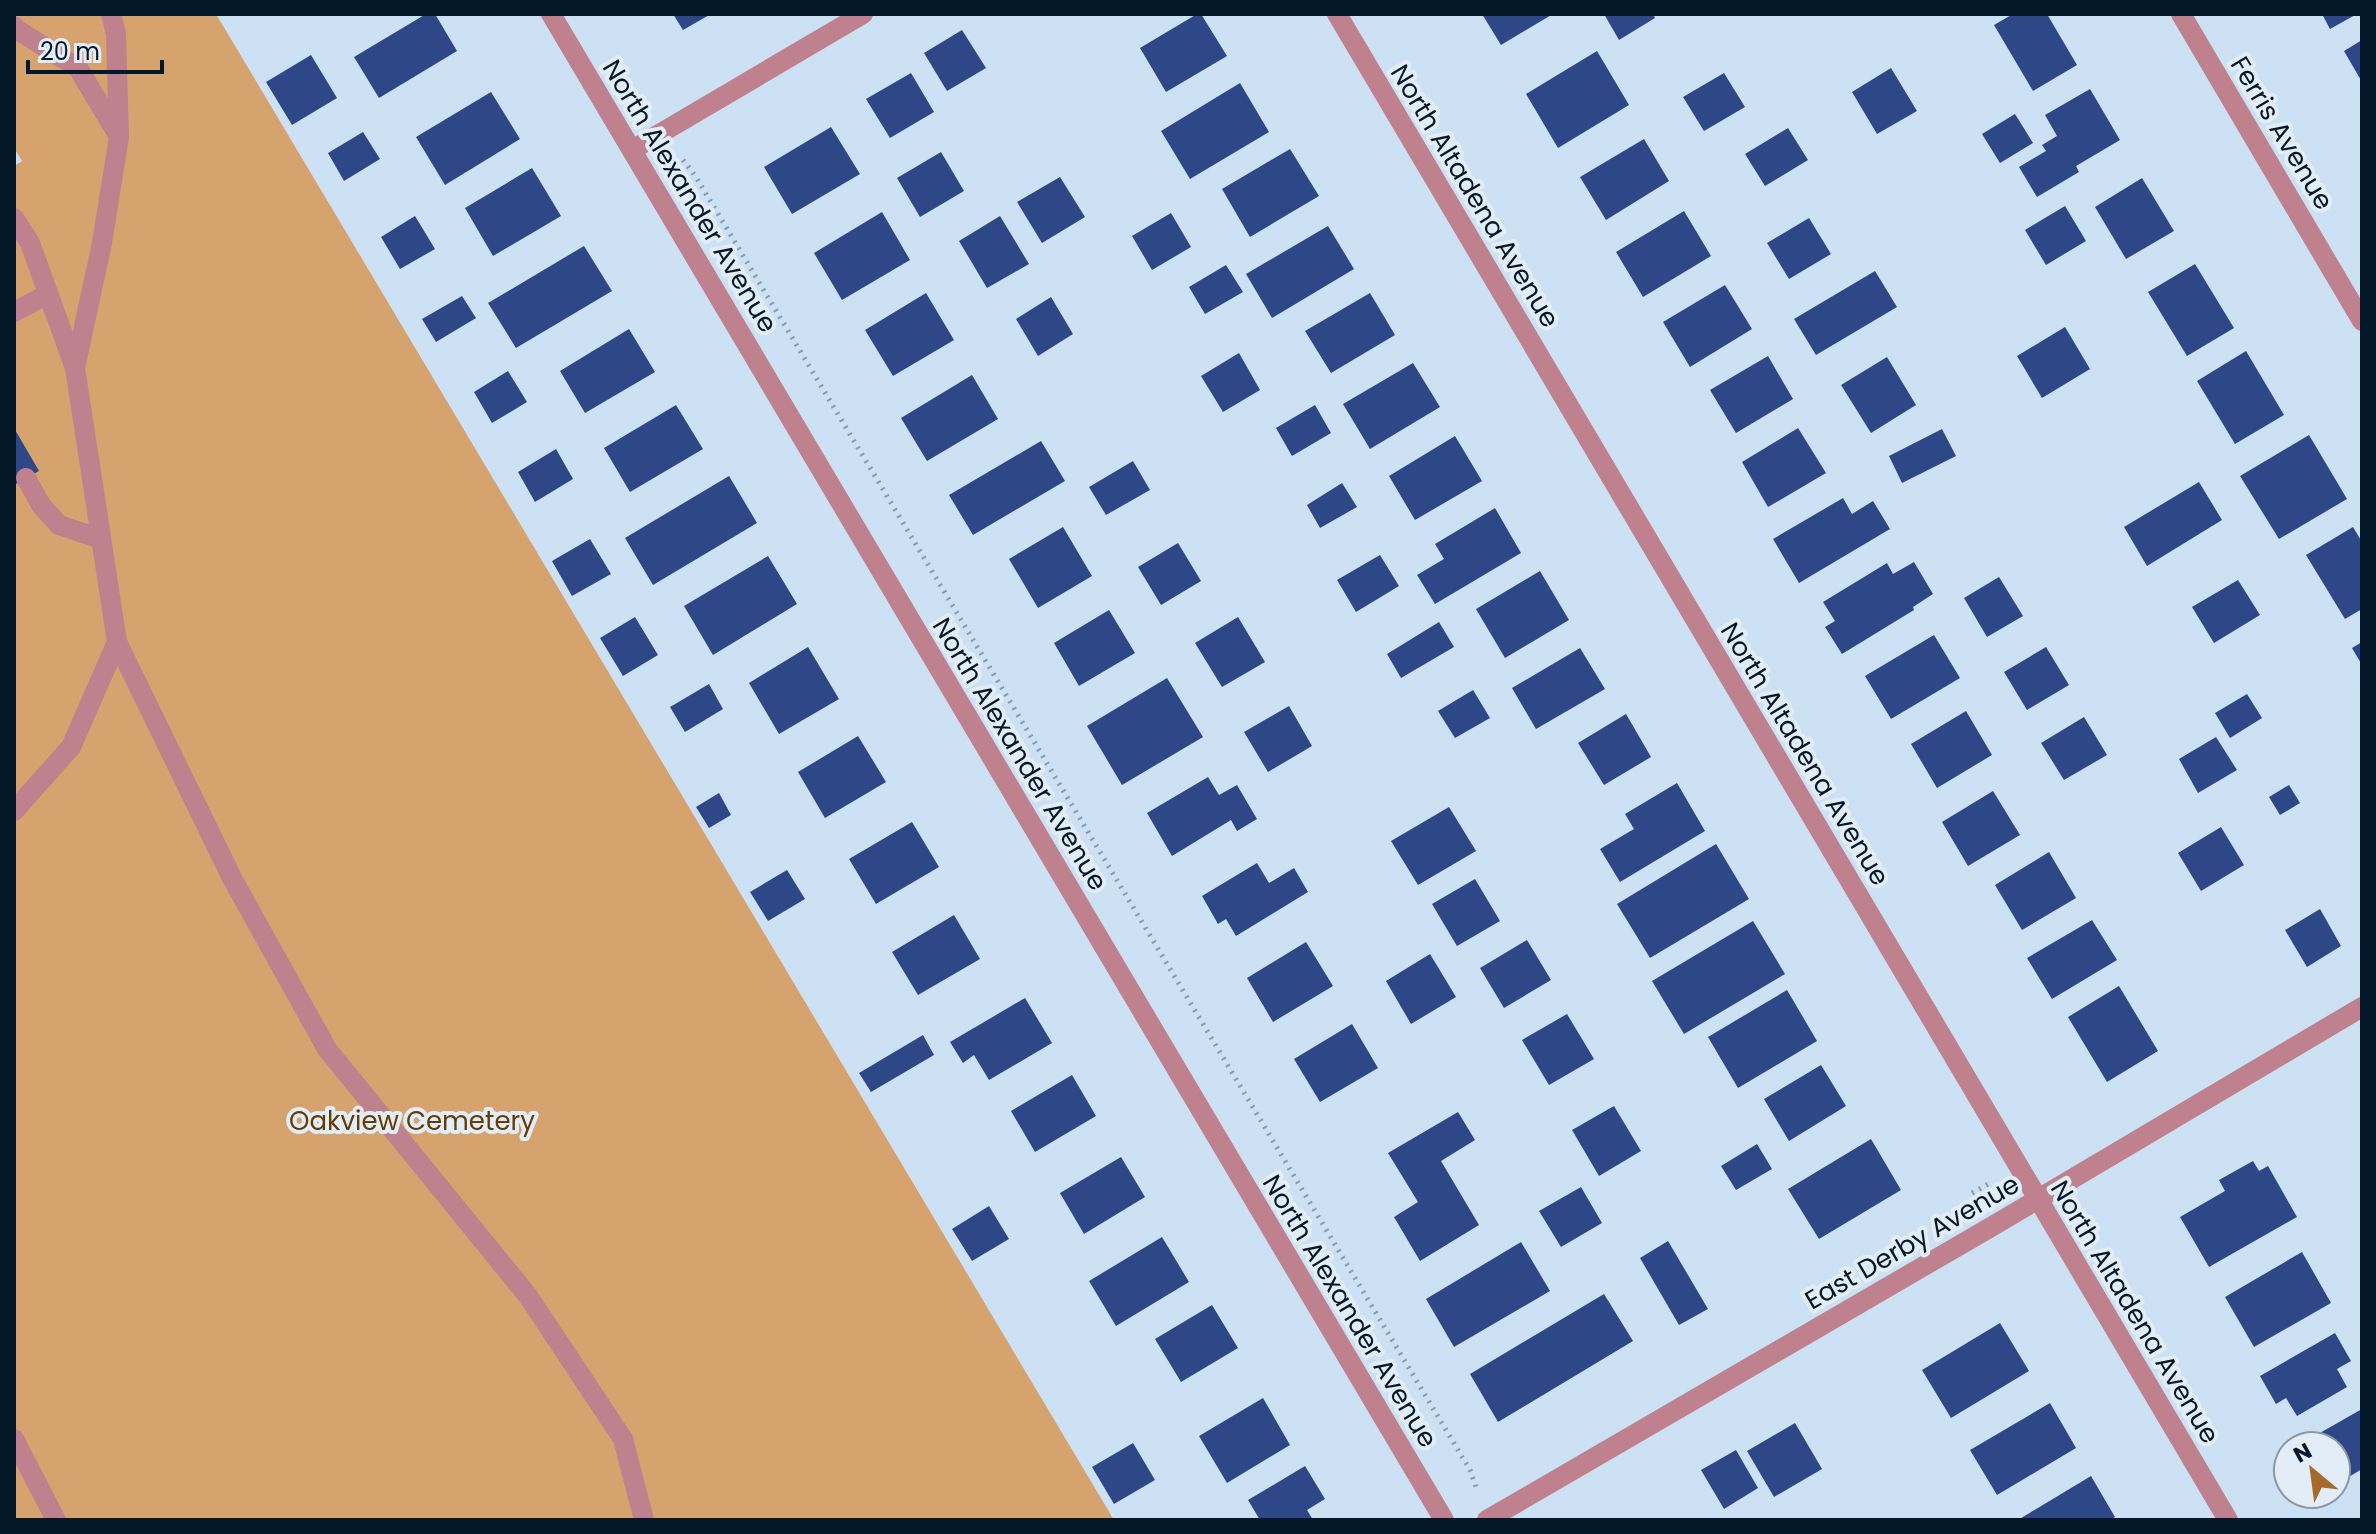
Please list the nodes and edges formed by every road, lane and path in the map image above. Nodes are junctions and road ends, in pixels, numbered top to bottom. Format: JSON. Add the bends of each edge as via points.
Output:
{"nodes":[{"id":1,"x":111,"y":14,"type":"edge"},
{"id":2,"x":551,"y":14,"type":"edge"},
{"id":3,"x":863,"y":14,"type":"edge"},
{"id":4,"x":1337,"y":14,"type":"edge"},
{"id":5,"x":2181,"y":14,"type":"edge"},
{"id":6,"x":14,"y":26,"type":"edge"},
{"id":7,"x":119,"y":137,"type":"junction"},
{"id":8,"x":632,"y":150,"type":"junction"},
{"id":9,"x":683,"y":160,"type":"dead end"},
{"id":10,"x":14,"y":218,"type":"edge"},
{"id":11,"x":48,"y":294,"type":"junction"},
{"id":12,"x":14,"y":312,"type":"edge"},
{"id":13,"x":2362,"y":321,"type":"edge"},
{"id":14,"x":75,"y":368,"type":"junction"},
{"id":15,"x":26,"y":478,"type":"dead end"},
{"id":16,"x":101,"y":539,"type":"junction"},
{"id":17,"x":117,"y":642,"type":"junction"},
{"id":18,"x":14,"y":811,"type":"edge"},
{"id":19,"x":2362,"y":1007,"type":"edge"},
{"id":20,"x":1990,"y":1183,"type":"dead end"},
{"id":21,"x":1972,"y":1193,"type":"dead end"},
{"id":22,"x":2038,"y":1199,"type":"junction"},
{"id":23,"x":14,"y":1439,"type":"edge"},
{"id":24,"x":1477,"y":1491,"type":"dead end"},
{"id":25,"x":56,"y":1520,"type":"edge"},
{"id":26,"x":644,"y":1520,"type":"edge"},
{"id":27,"x":1444,"y":1520,"type":"edge"},
{"id":28,"x":1487,"y":1520,"type":"edge"},
{"id":29,"x":2228,"y":1520,"type":"edge"}],
"edges":[{"from":1,"to":7,"type":"street"},
{"from":2,"to":8,"type":"street","name":"North Alexander Avenue"},
{"from":3,"to":8,"type":"street"},
{"from":4,"to":22,"type":"street","name":"North Altadena Avenue"},
{"from":5,"to":13,"type":"street","name":"Ferris Avenue"},
{"from":6,"to":7,"type":"street","via":[[78,68]]},
{"from":7,"to":14,"type":"street"},
{"from":8,"to":27,"type":"street","name":"North Alexander Avenue"},
{"from":9,"to":24,"type":"path","via":[[1454,1442]]},
{"from":10,"to":11,"type":"street","via":[[30,243]]},
{"from":11,"to":12,"type":"street"},
{"from":11,"to":14,"type":"street"},
{"from":14,"to":16,"type":"street"},
{"from":15,"to":16,"type":"street","via":[[59,525]]},
{"from":16,"to":17,"type":"street"},
{"from":17,"to":18,"type":"street","via":[[71,747]]},
{"from":17,"to":26,"type":"street","via":[[233,880],[327,1049],[528,1296],[623,1439]]},
{"from":19,"to":22,"type":"street","name":"East Derby Avenue"},
{"from":20,"to":21,"type":"path"},
{"from":22,"to":28,"type":"street","name":"East Derby Avenue"},
{"from":22,"to":29,"type":"street","name":"North Altadena Avenue"},
{"from":23,"to":25,"type":"street"}]}
